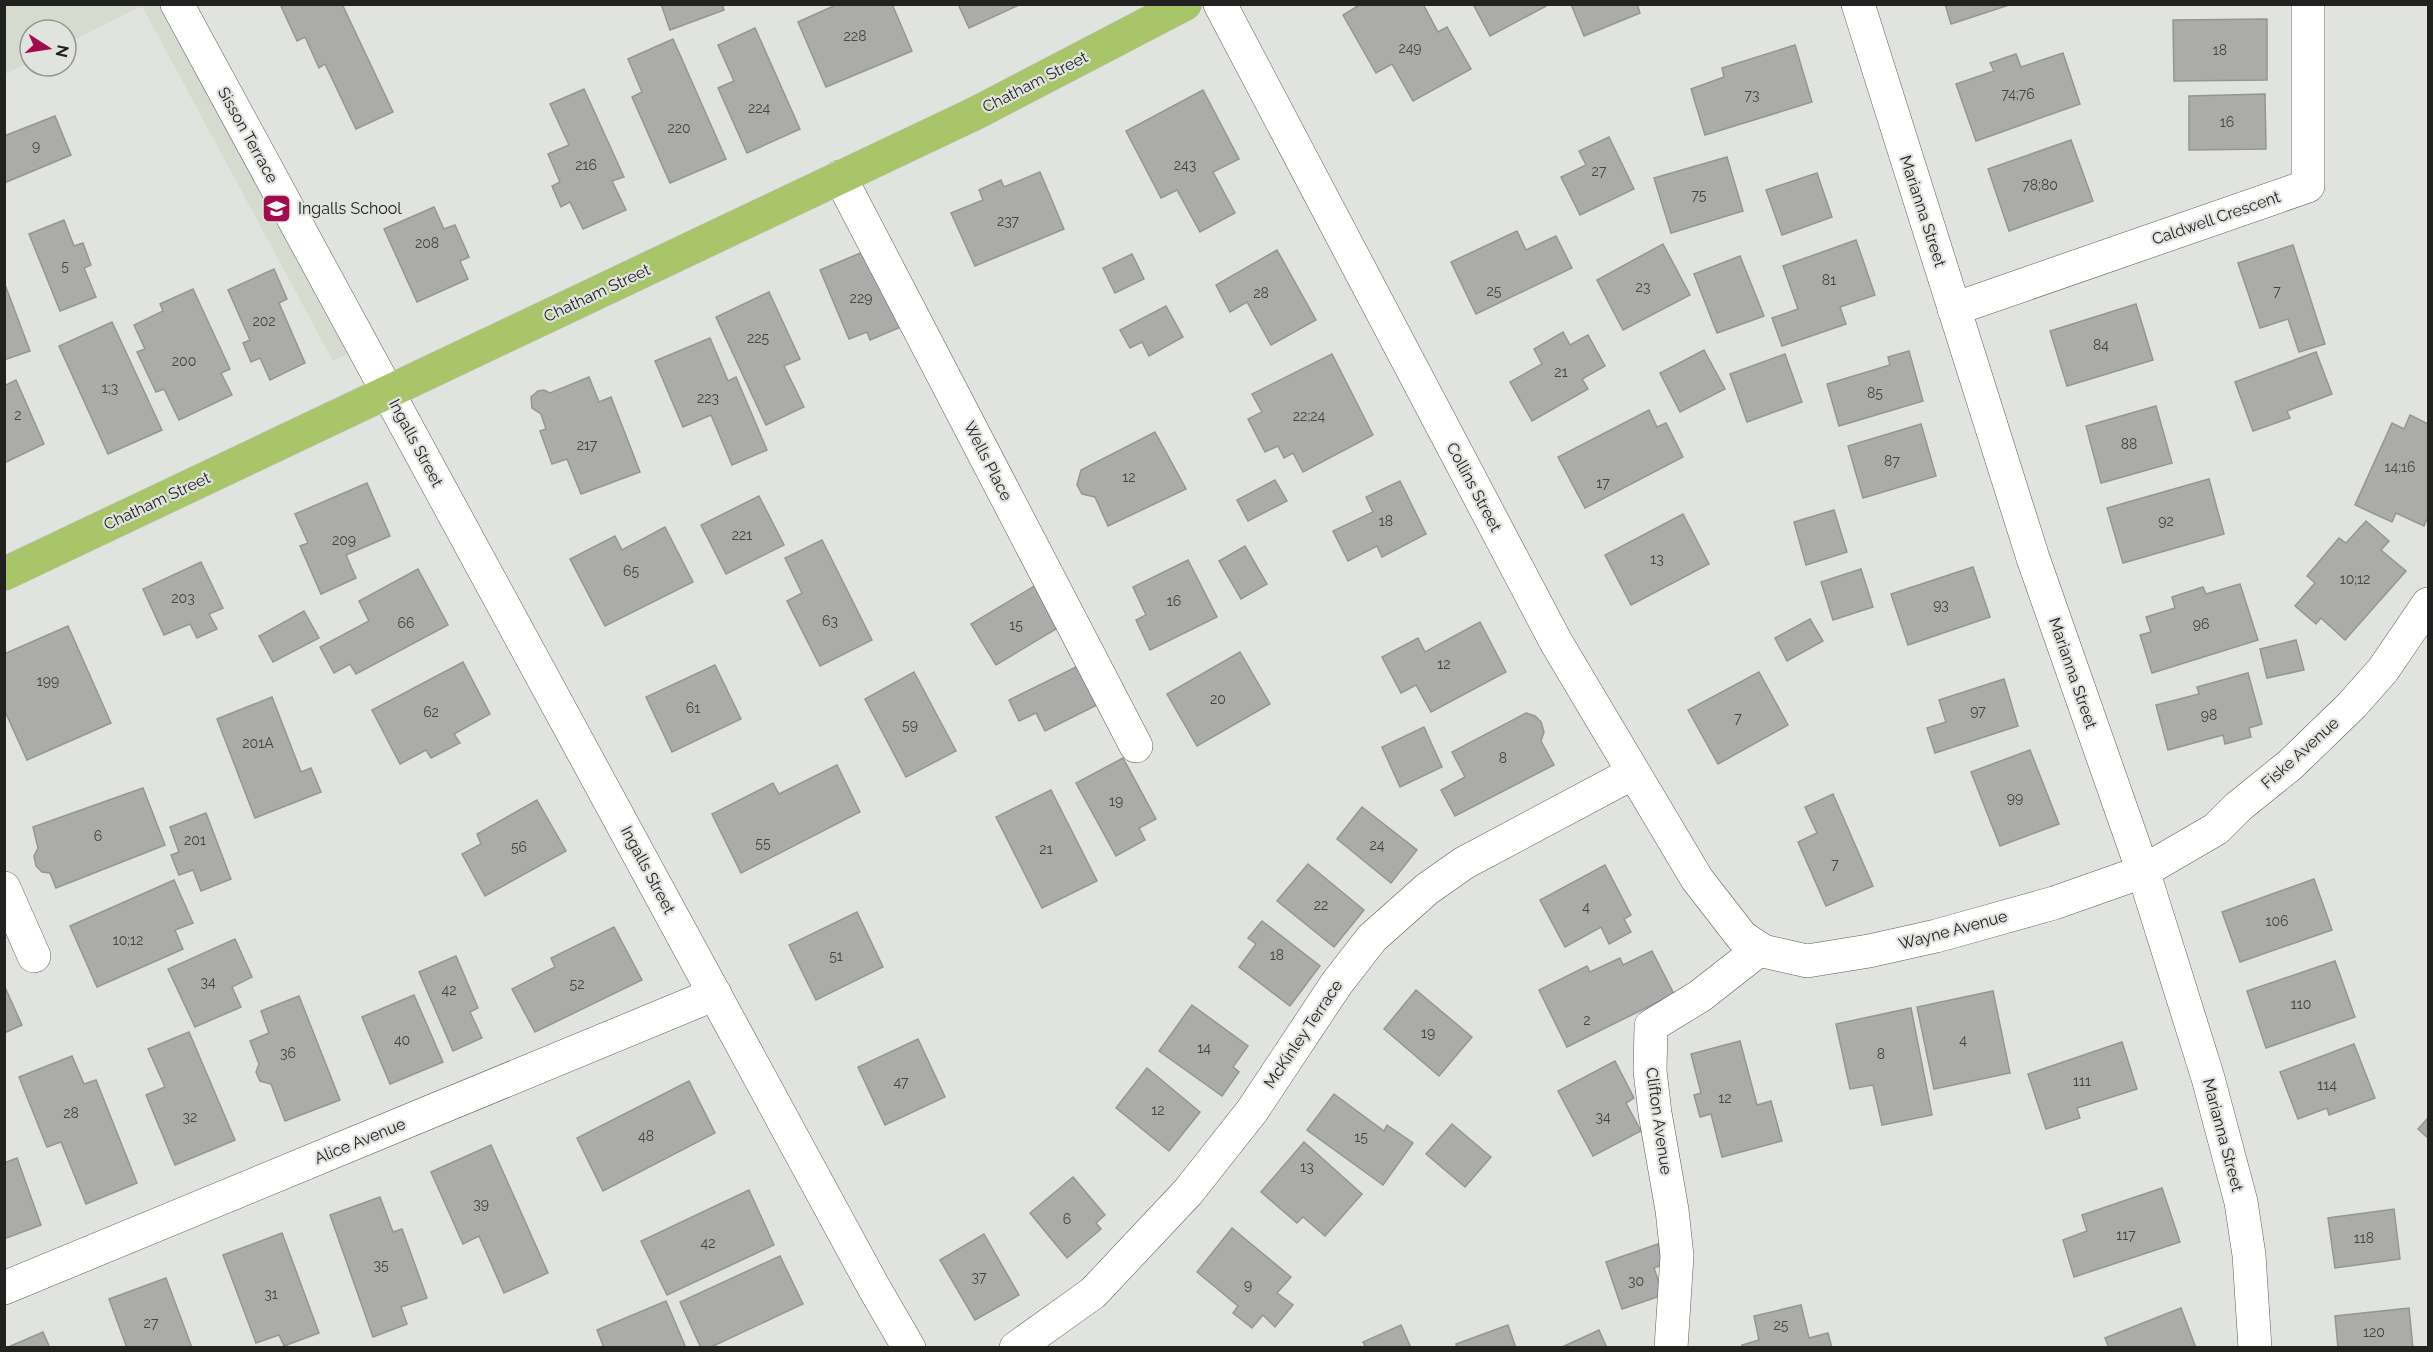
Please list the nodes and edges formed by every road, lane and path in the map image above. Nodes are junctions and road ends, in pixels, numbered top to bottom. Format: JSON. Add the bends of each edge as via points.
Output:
{"nodes":[{"id":1,"x":177,"y":4,"type":"edge"},
{"id":2,"x":1185,"y":4,"type":"edge"},
{"id":3,"x":1220,"y":4,"type":"edge"},
{"id":4,"x":1858,"y":4,"type":"edge"},
{"id":5,"x":2308,"y":4,"type":"edge"},
{"id":6,"x":840,"y":177,"type":"junction"},
{"id":7,"x":1954,"y":309,"type":"junction"},
{"id":8,"x":388,"y":391,"type":"junction"},
{"id":9,"x":4,"y":574,"type":"edge"},
{"id":10,"x":2428,"y":604,"type":"edge"},
{"id":11,"x":1136,"y":746,"type":"dead end"},
{"id":12,"x":1633,"y":773,"type":"junction"},
{"id":13,"x":2142,"y":872,"type":"junction"},
{"id":14,"x":4,"y":888,"type":"edge"},
{"id":15,"x":1760,"y":949,"type":"junction"},
{"id":16,"x":34,"y":956,"type":"dead end"},
{"id":17,"x":715,"y":994,"type":"junction"},
{"id":18,"x":4,"y":1288,"type":"edge"},
{"id":19,"x":909,"y":1347,"type":"edge"},
{"id":20,"x":1016,"y":1347,"type":"edge"},
{"id":21,"x":1671,"y":1347,"type":"edge"},
{"id":22,"x":2255,"y":1347,"type":"edge"}],
"edges":[{"from":1,"to":8,"type":"street","name":"Sisson Terrace"},
{"from":2,"to":6,"type":"main road","name":"Chatham Street","via":[[976,113]]},
{"from":3,"to":12,"type":"street","name":"Collins Street","via":[[1556,642]]},
{"from":4,"to":7,"type":"street","name":"Marianna Street"},
{"from":5,"to":7,"type":"street","name":"Caldwell Crescent","via":[[2308,186]]},
{"from":6,"to":8,"type":"main road","name":"Chatham Street"},
{"from":6,"to":11,"type":"street","name":"Wells Place"},
{"from":7,"to":13,"type":"street","name":"Marianna Street","via":[[2033,558]]},
{"from":8,"to":9,"type":"main road","name":"Chatham Street"},
{"from":8,"to":17,"type":"street","name":"Ingalls Street"},
{"from":10,"to":13,"type":"street","name":"Fiske Avenue","via":[[2383,670],[2290,765],[2216,829]]},
{"from":12,"to":15,"type":"street","name":"Collins Street","via":[[1697,879],[1742,937]]},
{"from":12,"to":20,"type":"street","name":"McKinley Terrace","via":[[1464,863],[1427,889],[1372,938],[1337,983],[1252,1111],[1188,1192],[1093,1293]]},
{"from":13,"to":15,"type":"street","name":"Wayne Avenue","via":[[2054,903],[1869,951],[1807,961]]},
{"from":13,"to":22,"type":"street","name":"Marianna Street","via":[[2211,1090],[2241,1202]]},
{"from":14,"to":16,"type":"street"},
{"from":15,"to":21,"type":"street","name":"Clifton Avenue","via":[[1700,996],[1651,1026],[1650,1071],[1677,1256]]},
{"from":17,"to":18,"type":"street","name":"Alice Avenue"},
{"from":17,"to":19,"type":"street","name":"Ingalls Street"}]}
